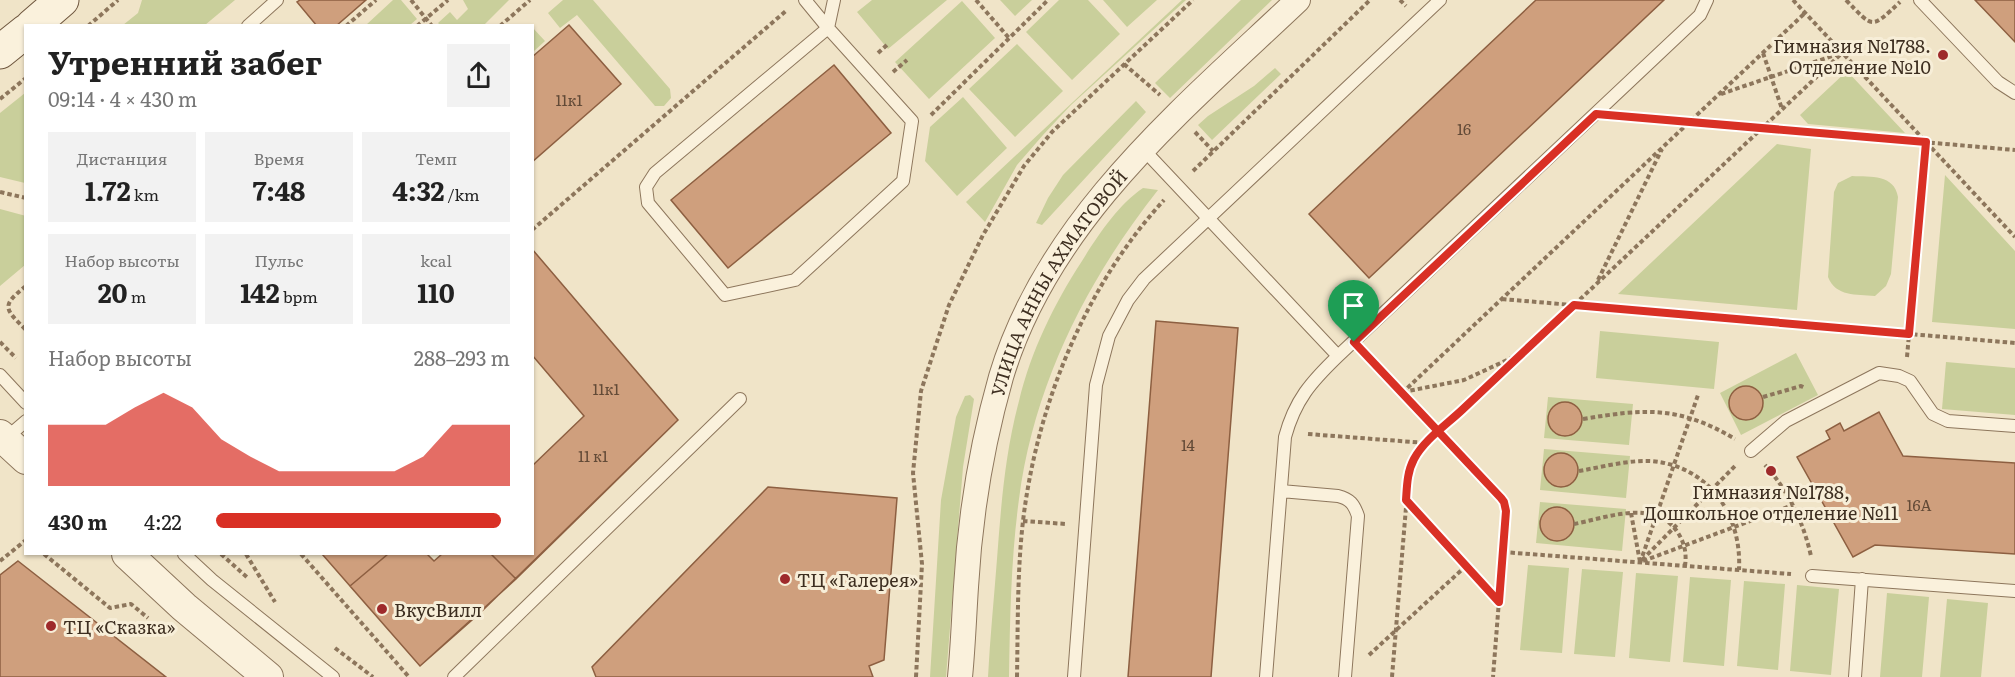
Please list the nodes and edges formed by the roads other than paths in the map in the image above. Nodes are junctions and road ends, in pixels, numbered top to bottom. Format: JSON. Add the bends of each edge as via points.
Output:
{"nodes":[{"id":1,"x":62,"y":0,"type":"edge"},
{"id":2,"x":278,"y":0,"type":"edge"},
{"id":3,"x":805,"y":0,"type":"edge"},
{"id":4,"x":834,"y":0,"type":"edge"},
{"id":5,"x":1298,"y":0,"type":"edge"},
{"id":6,"x":1440,"y":0,"type":"edge"},
{"id":7,"x":1707,"y":0,"type":"edge"},
{"id":8,"x":1920,"y":0,"type":"edge"},
{"id":9,"x":32,"y":24,"type":"edge"},
{"id":10,"x":250,"y":24,"type":"edge"},
{"id":11,"x":24,"y":27,"type":"edge"},
{"id":12,"x":828,"y":28,"type":"junction"},
{"id":13,"x":24,"y":30,"type":"edge"},
{"id":14,"x":0,"y":33,"type":"edge"},
{"id":15,"x":0,"y":52,"type":"edge"},
{"id":16,"x":2015,"y":93,"type":"edge"},
{"id":17,"x":1143,"y":150,"type":"junction"},
{"id":18,"x":1208,"y":218,"type":"junction"},
{"id":19,"x":1338,"y":356,"type":"junction"},
{"id":20,"x":0,"y":375,"type":"edge"},
{"id":21,"x":740,"y":399,"type":"dead end"},
{"id":22,"x":24,"y":401,"type":"edge"},
{"id":23,"x":2015,"y":426,"type":"edge"},
{"id":24,"x":1751,"y":451,"type":"road end"},
{"id":25,"x":1281,"y":491,"type":"junction"},
{"id":26,"x":128,"y":555,"type":"edge"},
{"id":27,"x":185,"y":555,"type":"edge"},
{"id":28,"x":1812,"y":576,"type":"road end"},
{"id":29,"x":1862,"y":579,"type":"junction"},
{"id":30,"x":2015,"y":591,"type":"edge"},
{"id":31,"x":964,"y":639,"type":"junction"},
{"id":32,"x":268,"y":677,"type":"edge"},
{"id":33,"x":333,"y":677,"type":"edge"},
{"id":34,"x":454,"y":677,"type":"edge"},
{"id":35,"x":960,"y":677,"type":"edge"},
{"id":36,"x":968,"y":677,"type":"edge"},
{"id":37,"x":1074,"y":677,"type":"edge"},
{"id":38,"x":1266,"y":677,"type":"edge"},
{"id":39,"x":1345,"y":677,"type":"edge"},
{"id":40,"x":1855,"y":677,"type":"edge"}],
"edges":[{"from":1,"to":9,"type":"main road"},
{"from":2,"to":10,"type":"lane"},
{"from":3,"to":12,"type":"lane"},
{"from":4,"to":12,"type":"lane"},
{"from":5,"to":17,"type":"street","name":"УЛИЦА АННЫ АХМАТОВОЙ"},
{"from":6,"to":18,"type":"lane"},
{"from":7,"to":19,"type":"lane","via":[[1700,15]]},
{"from":8,"to":16,"type":"lane","via":[[1998,82]]},
{"from":11,"to":14,"type":"street"},
{"from":12,"to":12,"type":"lane","via":[[649,181],[648,203],[725,295],[795,280],[903,181],[912,121]]},
{"from":13,"to":15,"type":"main road"},
{"from":17,"to":18,"type":"lane"},
{"from":17,"to":31,"type":"street","name":"УЛИЦА АННЫ АХМАТОВОЙ","via":[[1081,222],[1056,258],[1013,345],[978,480]]},
{"from":18,"to":19,"type":"lane"},
{"from":18,"to":37,"type":"lane","via":[[1144,279],[1109,336],[1096,385]]},
{"from":19,"to":25,"type":"lane","via":[[1297,403],[1286,433]]},
{"from":20,"to":22,"type":"lane"},
{"from":21,"to":34,"type":"lane"},
{"from":23,"to":24,"type":"lane","via":[[1948,421],[1933,414],[1910,381],[1879,373],[1786,421]]},
{"from":25,"to":38,"type":"lane"},
{"from":25,"to":39,"type":"lane","via":[[1338,495],[1355,507],[1358,516]]},
{"from":26,"to":32,"type":"street"},
{"from":27,"to":33,"type":"lane"},
{"from":28,"to":29,"type":"lane"},
{"from":29,"to":30,"type":"lane"},
{"from":29,"to":40,"type":"lane"},
{"from":31,"to":35,"type":"street","name":"УЛИЦА АННЫ АХМАТОВОЙ"},
{"from":31,"to":36,"type":"street","name":"УЛИЦА АННЫ АХМАТОВОЙ"}]}
